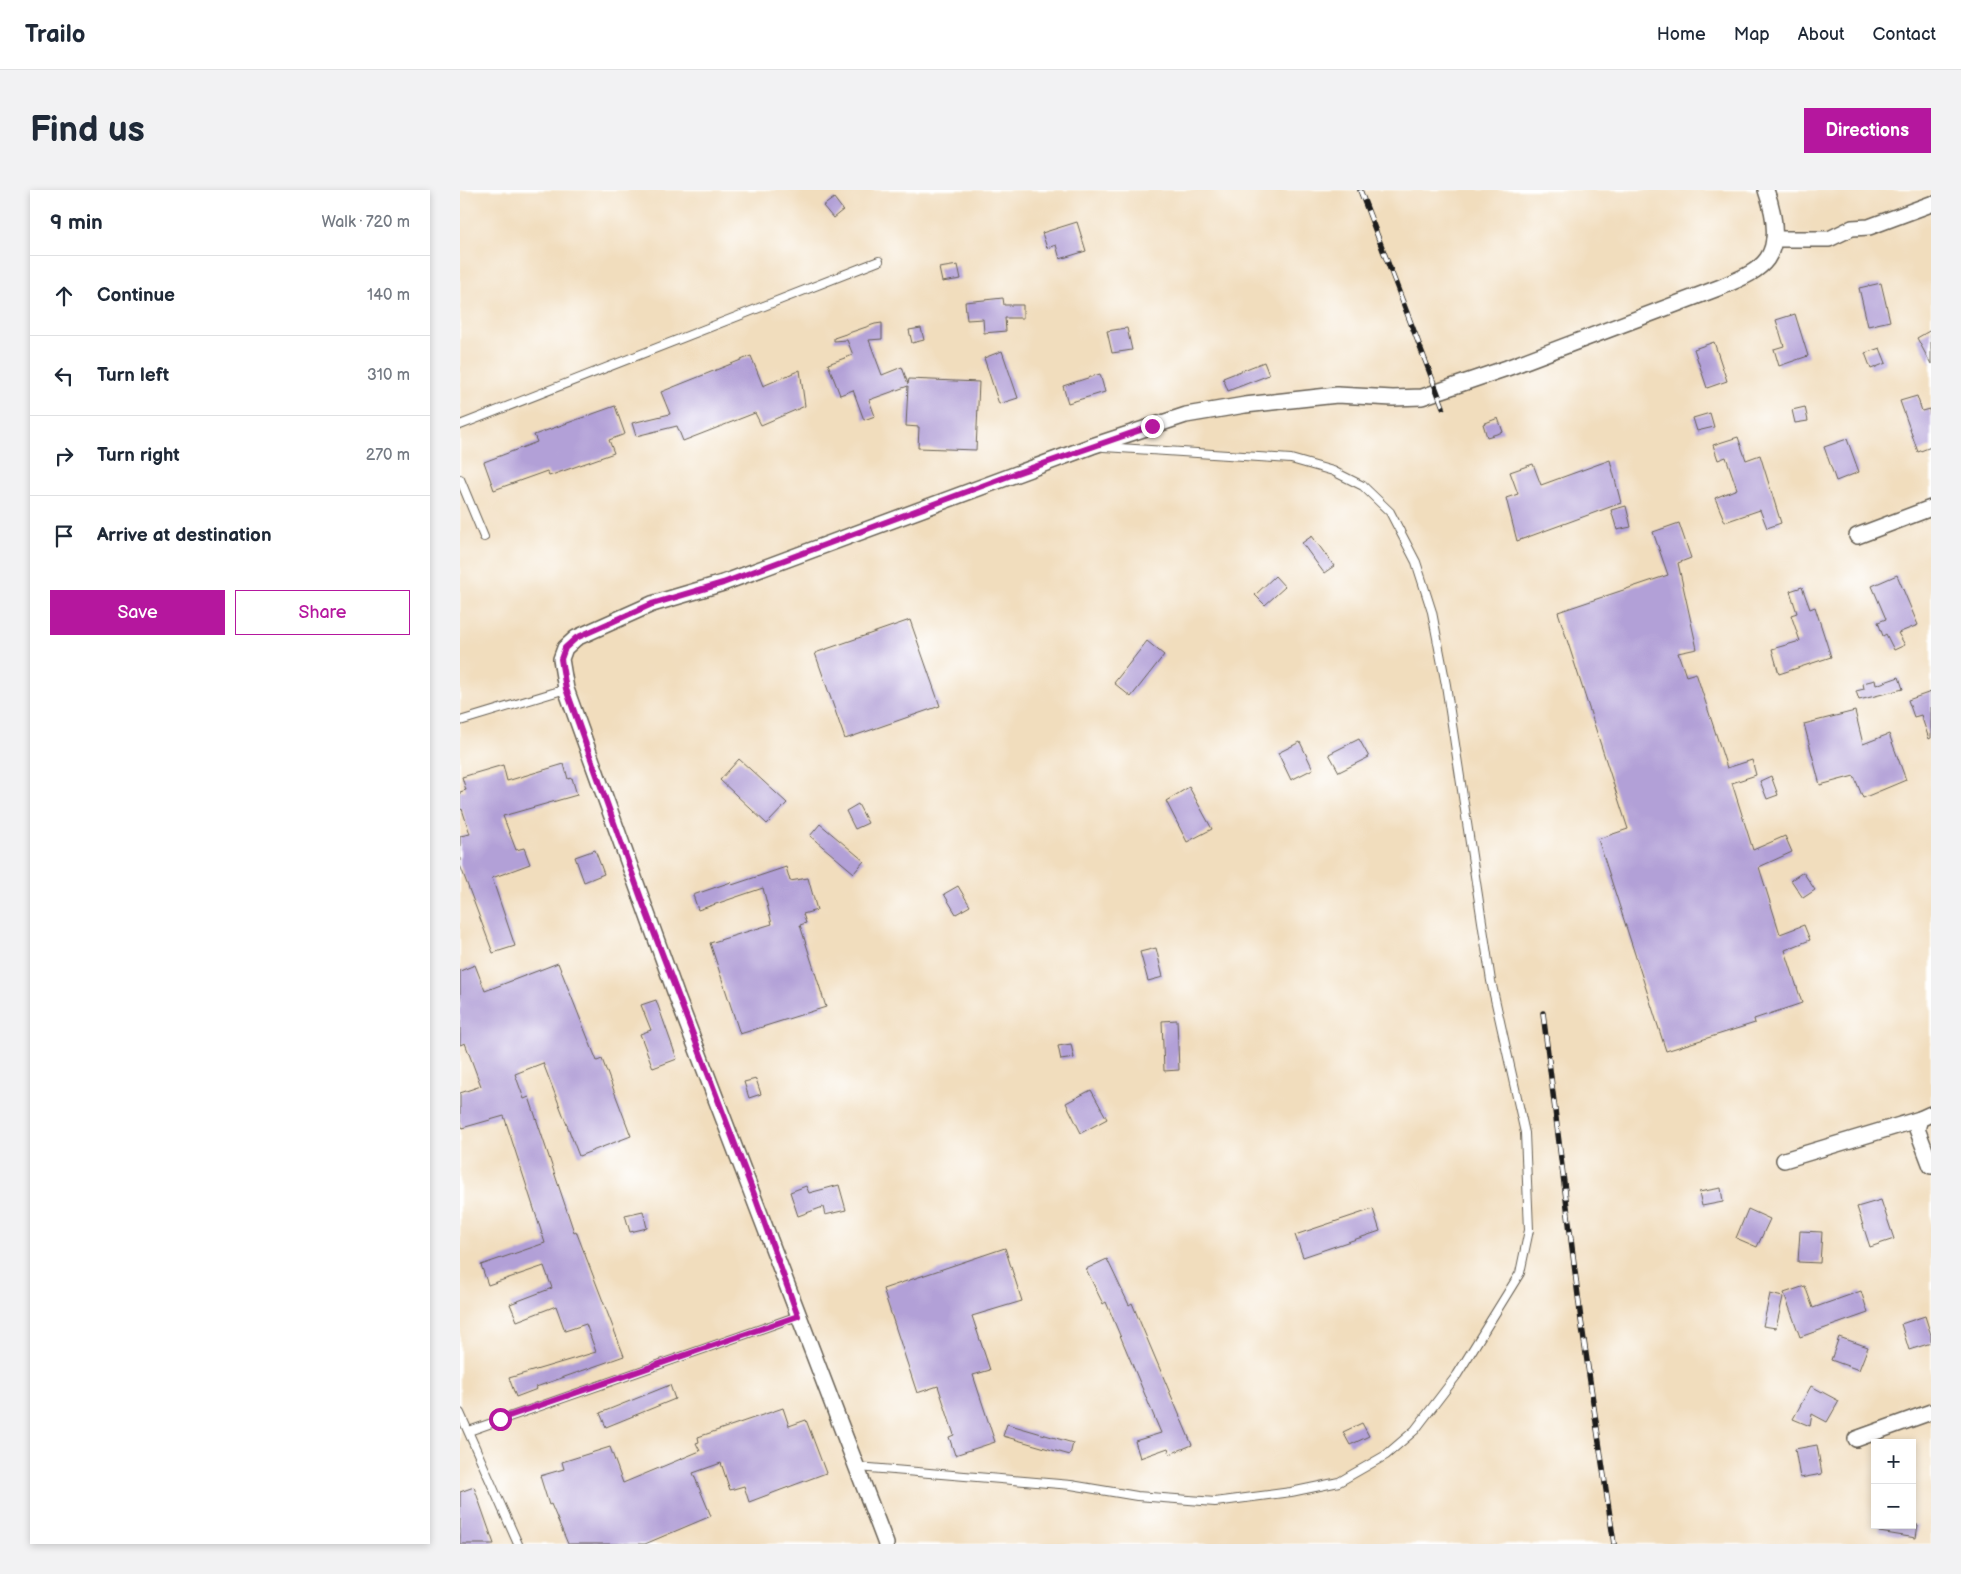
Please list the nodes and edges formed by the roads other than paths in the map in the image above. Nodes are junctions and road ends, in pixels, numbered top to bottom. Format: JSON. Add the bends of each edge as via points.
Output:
{"nodes":[{"id":1,"x":1766,"y":190,"type":"edge"},
{"id":2,"x":1931,"y":204,"type":"edge"},
{"id":3,"x":1774,"y":240,"type":"junction"},
{"id":4,"x":879,"y":261,"type":"dead end"},
{"id":5,"x":460,"y":425,"type":"edge"},
{"id":6,"x":1092,"y":446,"type":"junction"},
{"id":7,"x":460,"y":479,"type":"edge"},
{"id":8,"x":1931,"y":508,"type":"edge"},
{"id":9,"x":1857,"y":536,"type":"dead end"},
{"id":10,"x":484,"y":537,"type":"dead end"},
{"id":11,"x":566,"y":689,"type":"junction"},
{"id":12,"x":460,"y":721,"type":"edge"},
{"id":13,"x":1926,"y":1116,"type":"edge"},
{"id":14,"x":1784,"y":1160,"type":"dead end"},
{"id":15,"x":1931,"y":1166,"type":"edge"},
{"id":16,"x":798,"y":1316,"type":"junction"},
{"id":17,"x":1931,"y":1412,"type":"edge"},
{"id":18,"x":460,"y":1413,"type":"edge"},
{"id":19,"x":469,"y":1431,"type":"junction"},
{"id":20,"x":1856,"y":1439,"type":"dead end"},
{"id":21,"x":858,"y":1467,"type":"junction"},
{"id":22,"x":518,"y":1544,"type":"edge"},
{"id":23,"x":886,"y":1544,"type":"edge"}],
"edges":[{"from":1,"to":3,"type":"street","via":[[1774,223]]},
{"from":2,"to":3,"type":"street","via":[[1869,227],[1852,228],[1829,240]]},
{"from":3,"to":6,"type":"street","via":[[1767,258],[1750,273],[1721,287],[1507,368],[1422,396],[1337,395],[1245,405],[1186,415]]},
{"from":4,"to":5,"type":"lane"},
{"from":6,"to":11,"type":"street","via":[[723,583],[652,604],[576,638],[565,648],[561,659]]},
{"from":6,"to":21,"type":"lane","via":[[1283,458],[1333,470],[1363,486],[1390,512],[1408,545],[1432,612],[1454,725],[1458,772],[1491,981],[1525,1133],[1529,1230],[1520,1273],[1457,1375],[1416,1430],[1386,1455],[1339,1482],[1215,1502],[1137,1496],[1071,1484]]},
{"from":7,"to":10,"type":"lane"},
{"from":8,"to":9,"type":"street"},
{"from":11,"to":12,"type":"lane"},
{"from":11,"to":16,"type":"street"},
{"from":13,"to":14,"type":"street"},
{"from":13,"to":15,"type":"street","via":[[1917,1129]]},
{"from":16,"to":19,"type":"lane"},
{"from":16,"to":21,"type":"street"},
{"from":17,"to":20,"type":"street"},
{"from":18,"to":19,"type":"lane"},
{"from":19,"to":22,"type":"lane"},
{"from":21,"to":23,"type":"street"}]}
